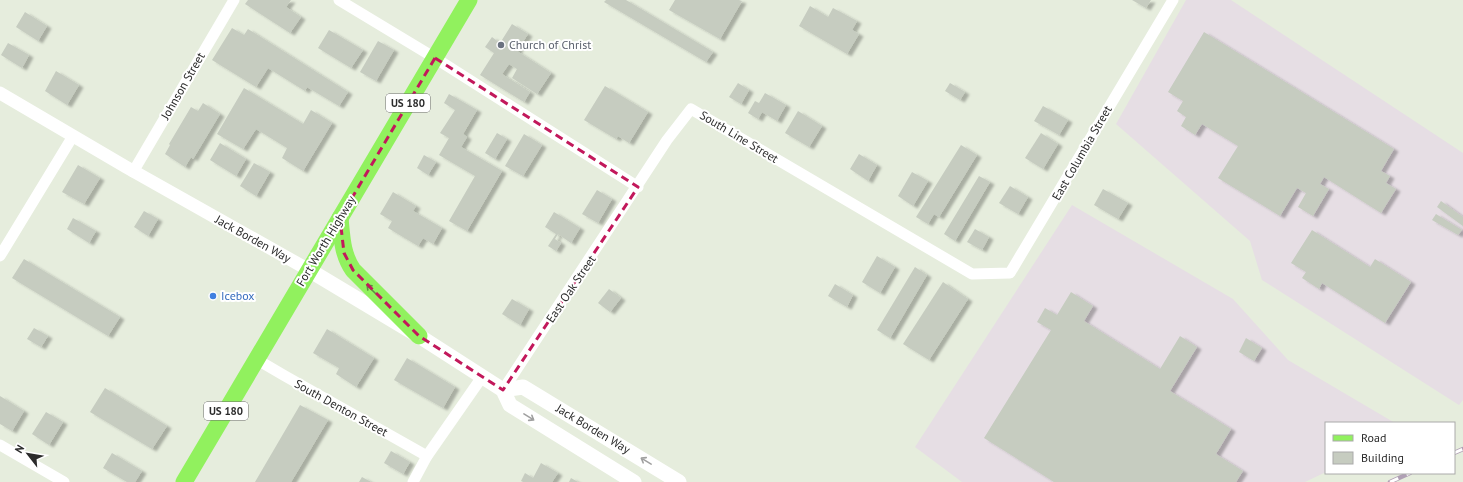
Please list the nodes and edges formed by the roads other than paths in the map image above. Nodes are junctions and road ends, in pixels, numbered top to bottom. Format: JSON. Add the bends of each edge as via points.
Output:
{"nodes":[{"id":1,"x":234,"y":0,"type":"edge"},
{"id":2,"x":339,"y":0,"type":"edge"},
{"id":3,"x":469,"y":0,"type":"edge"},
{"id":4,"x":1173,"y":0,"type":"edge"},
{"id":5,"x":435,"y":58,"type":"junction"},
{"id":6,"x":0,"y":93,"type":"edge"},
{"id":7,"x":73,"y":136,"type":"junction"},
{"id":8,"x":133,"y":172,"type":"junction"},
{"id":9,"x":638,"y":187,"type":"junction"},
{"id":10,"x":340,"y":218,"type":"junction"},
{"id":11,"x":0,"y":256,"type":"edge"},
{"id":12,"x":309,"y":270,"type":"junction"},
{"id":13,"x":972,"y":274,"type":"joint"},
{"id":14,"x":419,"y":336,"type":"junction"},
{"id":15,"x":256,"y":359,"type":"junction"},
{"id":16,"x":482,"y":377,"type":"junction"},
{"id":17,"x":503,"y":390,"type":"junction"},
{"id":18,"x":0,"y":445,"type":"edge"},
{"id":19,"x":427,"y":456,"type":"junction"},
{"id":20,"x":64,"y":482,"type":"edge"},
{"id":21,"x":184,"y":482,"type":"edge"},
{"id":22,"x":414,"y":482,"type":"edge"},
{"id":23,"x":634,"y":482,"type":"edge"},
{"id":24,"x":679,"y":482,"type":"edge"}],
"edges":[{"from":1,"to":8,"type":"street","name":"Johnson Street"},
{"from":2,"to":5,"type":"street"},
{"from":3,"to":5,"type":"main road","name":"Fort Worth Highway","number":"US 180"},
{"from":4,"to":13,"type":"street","name":"East Columbia Street","via":[[1010,273]]},
{"from":5,"to":9,"type":"street"},
{"from":5,"to":10,"type":"main road","name":"Fort Worth Highway","number":"US 180"},
{"from":6,"to":7,"type":"street","name":"Jack Borden Way"},
{"from":7,"to":8,"type":"street","name":"Jack Borden Way"},
{"from":7,"to":11,"type":"street"},
{"from":8,"to":12,"type":"street","name":"Jack Borden Way"},
{"from":9,"to":13,"type":"street","name":"South Line Street","via":[[691,109]]},
{"from":9,"to":17,"type":"street","name":"East Oak Street"},
{"from":10,"to":12,"type":"main road","name":"Fort Worth Highway","number":"US 180"},
{"from":14,"to":10,"type":"main road","one_way":true,"via":[[346,261]]},
{"from":12,"to":14,"type":"main road","name":"Jack Borden Way"},
{"from":12,"to":15,"type":"main road","name":"Fort Worth Highway","number":"US 180"},
{"from":14,"to":16,"type":"main road","name":"Jack Borden Way"},
{"from":15,"to":19,"type":"street","name":"South Denton Street"},
{"from":15,"to":21,"type":"main road","name":"Fort Worth Highway","number":"US 180"},
{"from":16,"to":17,"type":"main road","name":"Jack Borden Way"},
{"from":16,"to":19,"type":"street"},
{"from":17,"to":23,"type":"main road","name":"Jack Borden Way","one_way":true,"via":[[510,405]]},
{"from":24,"to":17,"type":"main road","name":"Jack Borden Way","one_way":true,"via":[[523,387]]},
{"from":18,"to":20,"type":"street"},
{"from":19,"to":22,"type":"street"}]}
